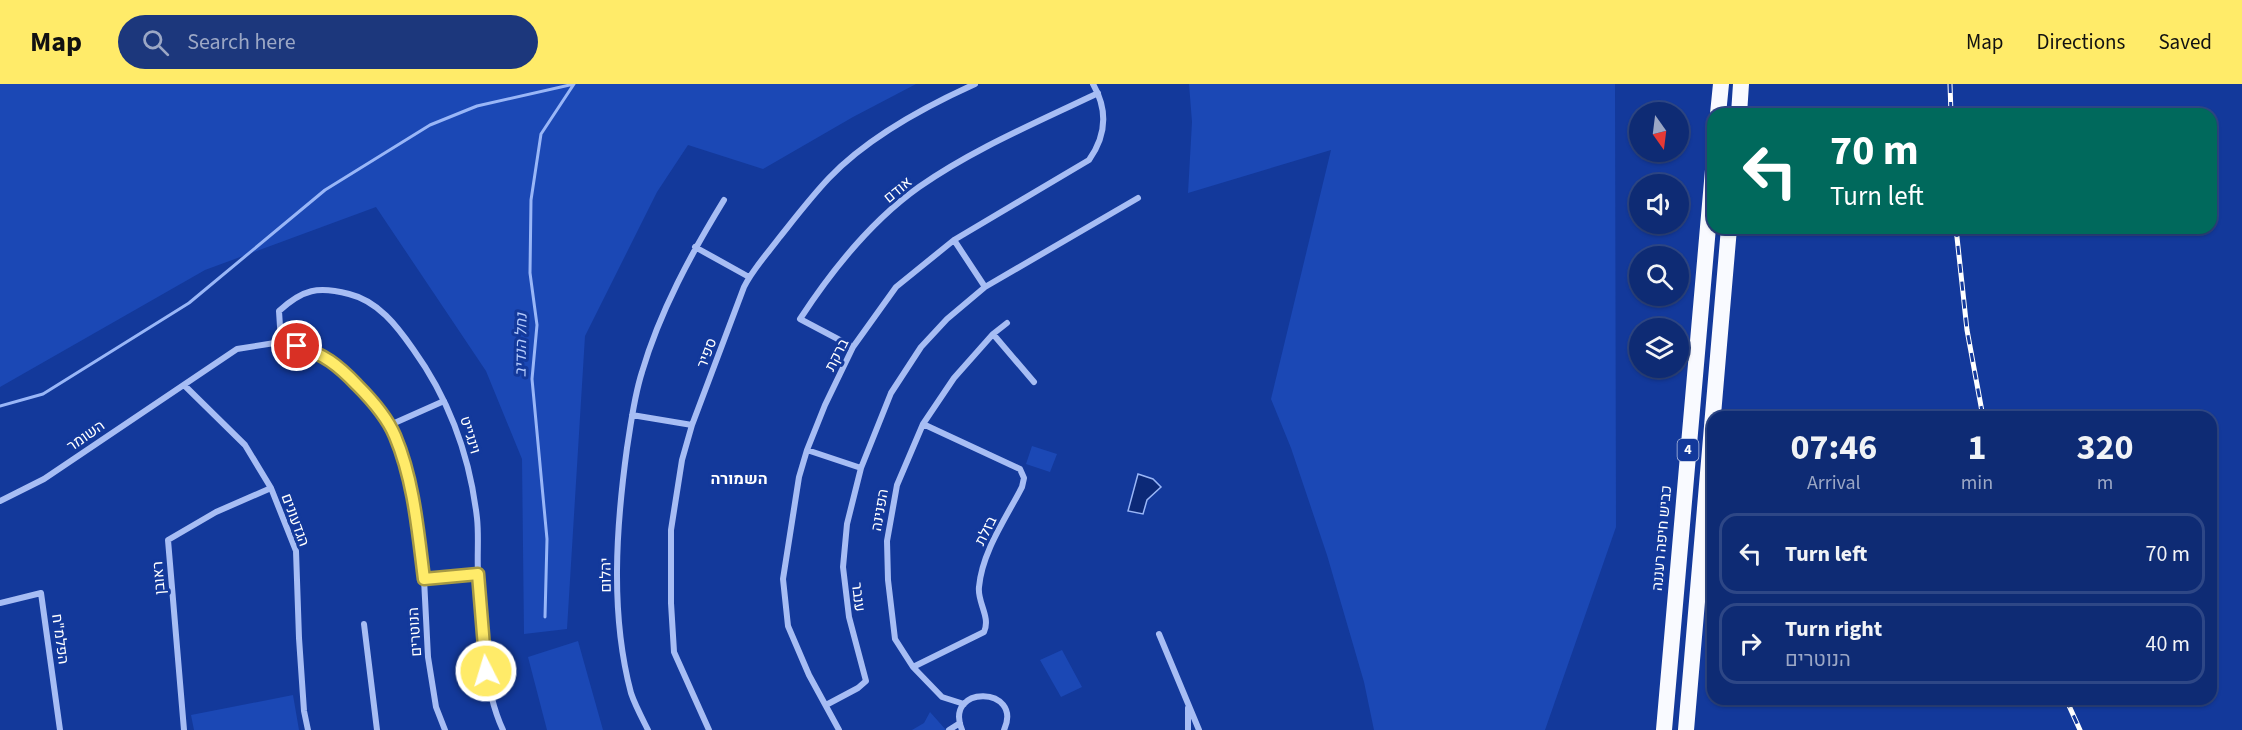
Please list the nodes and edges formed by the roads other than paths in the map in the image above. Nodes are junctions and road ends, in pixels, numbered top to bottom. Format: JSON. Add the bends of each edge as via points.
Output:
{"nodes":[{"id":1,"x":975,"y":84,"type":"edge"},
{"id":2,"x":1094,"y":84,"type":"edge"},
{"id":3,"x":1721,"y":84,"type":"edge"},
{"id":4,"x":1741,"y":84,"type":"edge"},
{"id":5,"x":1098,"y":93,"type":"junction"},
{"id":6,"x":1719,"y":108,"type":"edge"},
{"id":7,"x":1739,"y":108,"type":"edge"},
{"id":8,"x":1138,"y":198,"type":"dead end"},
{"id":9,"x":724,"y":200,"type":"dead end"},
{"id":10,"x":1707,"y":234,"type":"edge"},
{"id":11,"x":1728,"y":234,"type":"edge"},
{"id":12,"x":954,"y":240,"type":"junction"},
{"id":13,"x":695,"y":247,"type":"junction"},
{"id":14,"x":749,"y":277,"type":"junction"},
{"id":15,"x":985,"y":287,"type":"junction"},
{"id":16,"x":1007,"y":323,"type":"dead end"},
{"id":17,"x":993,"y":334,"type":"junction"},
{"id":18,"x":281,"y":342,"type":"junction"},
{"id":19,"x":853,"y":347,"type":"junction"},
{"id":20,"x":1034,"y":382,"type":"dead end"},
{"id":21,"x":184,"y":385,"type":"junction"},
{"id":22,"x":444,"y":401,"type":"junction"},
{"id":23,"x":1713,"y":411,"type":"edge"},
{"id":24,"x":632,"y":415,"type":"junction"},
{"id":25,"x":923,"y":424,"type":"junction"},
{"id":26,"x":390,"y":425,"type":"junction"},
{"id":27,"x":692,"y":426,"type":"junction"},
{"id":28,"x":807,"y":450,"type":"junction"},
{"id":29,"x":861,"y":468,"type":"junction"},
{"id":30,"x":1707,"y":485,"type":"edge"},
{"id":31,"x":271,"y":488,"type":"junction"},
{"id":32,"x":0,"y":501,"type":"edge"},
{"id":33,"x":478,"y":574,"type":"junction"},
{"id":34,"x":424,"y":579,"type":"junction"},
{"id":35,"x":0,"y":603,"type":"edge"},
{"id":36,"x":364,"y":624,"type":"dead end"},
{"id":37,"x":1159,"y":634,"type":"dead end"},
{"id":38,"x":913,"y":668,"type":"junction"},
{"id":39,"x":964,"y":704,"type":"junction"},
{"id":40,"x":826,"y":705,"type":"junction"},
{"id":41,"x":1188,"y":705,"type":"junction"},
{"id":42,"x":961,"y":727,"type":"edge"},
{"id":43,"x":60,"y":730,"type":"edge"},
{"id":44,"x":184,"y":730,"type":"edge"},
{"id":45,"x":308,"y":730,"type":"edge"},
{"id":46,"x":376,"y":730,"type":"edge"},
{"id":47,"x":445,"y":730,"type":"edge"},
{"id":48,"x":503,"y":730,"type":"edge"},
{"id":49,"x":648,"y":730,"type":"edge"},
{"id":50,"x":709,"y":730,"type":"edge"},
{"id":51,"x":839,"y":730,"type":"edge"},
{"id":52,"x":949,"y":730,"type":"edge"},
{"id":53,"x":1004,"y":730,"type":"edge"},
{"id":54,"x":1188,"y":730,"type":"edge"},
{"id":55,"x":1199,"y":730,"type":"edge"},
{"id":56,"x":1664,"y":730,"type":"edge"},
{"id":57,"x":1686,"y":730,"type":"edge"}],
"edges":[{"from":1,"to":14,"type":"street","name":"ספיר","via":[[933,102],[879,136],[830,177]]},
{"from":2,"to":5,"type":"street"},
{"from":3,"to":6,"type":"highway"},
{"from":4,"to":7,"type":"highway"},
{"from":5,"to":12,"type":"street","name":"ברקת","via":[[1104,129],[1089,160]]},
{"from":5,"to":19,"type":"street","name":"אודם","via":[[967,156],[918,188],[871,229],[826,279],[800,319]]},
{"from":8,"to":15,"type":"street","name":"ענבר"},
{"from":9,"to":13,"type":"street","name":"יהלום"},
{"from":10,"to":56,"type":"highway","name":"כביש חיפה רעננה","number":"4"},
{"from":11,"to":23,"type":"highway","number":"4"},
{"from":12,"to":15,"type":"street"},
{"from":12,"to":19,"type":"street","name":"ברקת","via":[[896,287]]},
{"from":13,"to":14,"type":"street"},
{"from":13,"to":24,"type":"street","name":"יהלום","via":[[667,305],[642,372]]},
{"from":14,"to":27,"type":"street","name":"ספיר"},
{"from":15,"to":29,"type":"street","name":"ענבר","via":[[921,347],[891,393]]},
{"from":16,"to":17,"type":"street","name":"הפנינה"},
{"from":17,"to":20,"type":"street"},
{"from":17,"to":25,"type":"street","name":"הפנינה","via":[[954,378]]},
{"from":18,"to":21,"type":"street","name":"הנוטרים","via":[[237,349]]},
{"from":18,"to":22,"type":"street","name":"וינגייט","via":[[279,311],[295,296],[326,288],[361,297],[393,321],[427,368]]},
{"from":18,"to":26,"type":"street","name":"הנוטרים","via":[[313,351],[339,366]]},
{"from":19,"to":28,"type":"street","name":"ברקת"},
{"from":21,"to":31,"type":"street","name":"הגדעונים","via":[[245,445]]},
{"from":21,"to":32,"type":"street","name":"השומר","via":[[44,479]]},
{"from":22,"to":26,"type":"street"},
{"from":22,"to":33,"type":"street","name":"וינגייט","via":[[454,421],[472,485]]},
{"from":24,"to":27,"type":"street"},
{"from":24,"to":49,"type":"street","name":"יהלום","via":[[617,567],[622,652],[632,695]]},
{"from":25,"to":38,"type":"street","name":"הפנינה","via":[[897,484],[887,541],[895,639]]},
{"from":25,"to":38,"type":"street","name":"בזלת","via":[[1020,469],[1024,478],[982,571],[978,589],[988,624],[984,632]]},
{"from":26,"to":34,"type":"street","name":"הנוטרים","via":[[408,473]]},
{"from":27,"to":50,"type":"street","name":"ספיר","via":[[682,460],[671,530],[672,633],[674,652]]},
{"from":28,"to":29,"type":"street"},
{"from":28,"to":40,"type":"street","name":"ברקת","via":[[783,579],[788,626]]},
{"from":29,"to":40,"type":"street","name":"ענבר","via":[[847,524],[843,567],[849,617],[867,681]]},
{"from":30,"to":57,"type":"highway","number":"4"},
{"from":31,"to":44,"type":"street","name":"ראובן","via":[[216,512],[168,540]]},
{"from":31,"to":45,"type":"street","name":"הגדעונים","via":[[296,551],[298,638]]},
{"from":33,"to":34,"type":"street"},
{"from":33,"to":48,"type":"street","name":"וינגייט","via":[[486,671]]},
{"from":34,"to":47,"type":"street","name":"הנוטרים","via":[[428,657],[436,707]]},
{"from":35,"to":43,"type":"street","name":"הפלמ\"ח","via":[[41,593]]},
{"from":36,"to":46,"type":"street"},
{"from":37,"to":41,"type":"street"},
{"from":38,"to":39,"type":"street","name":"הפנינה","via":[[942,697]]},
{"from":39,"to":42,"type":"street"},
{"from":39,"to":53,"type":"street","via":[[976,696],[997,699],[1006,713]]},
{"from":40,"to":51,"type":"street","name":"ברקת"},
{"from":41,"to":54,"type":"street"},
{"from":41,"to":55,"type":"street"},
{"from":42,"to":52,"type":"street"}]}
